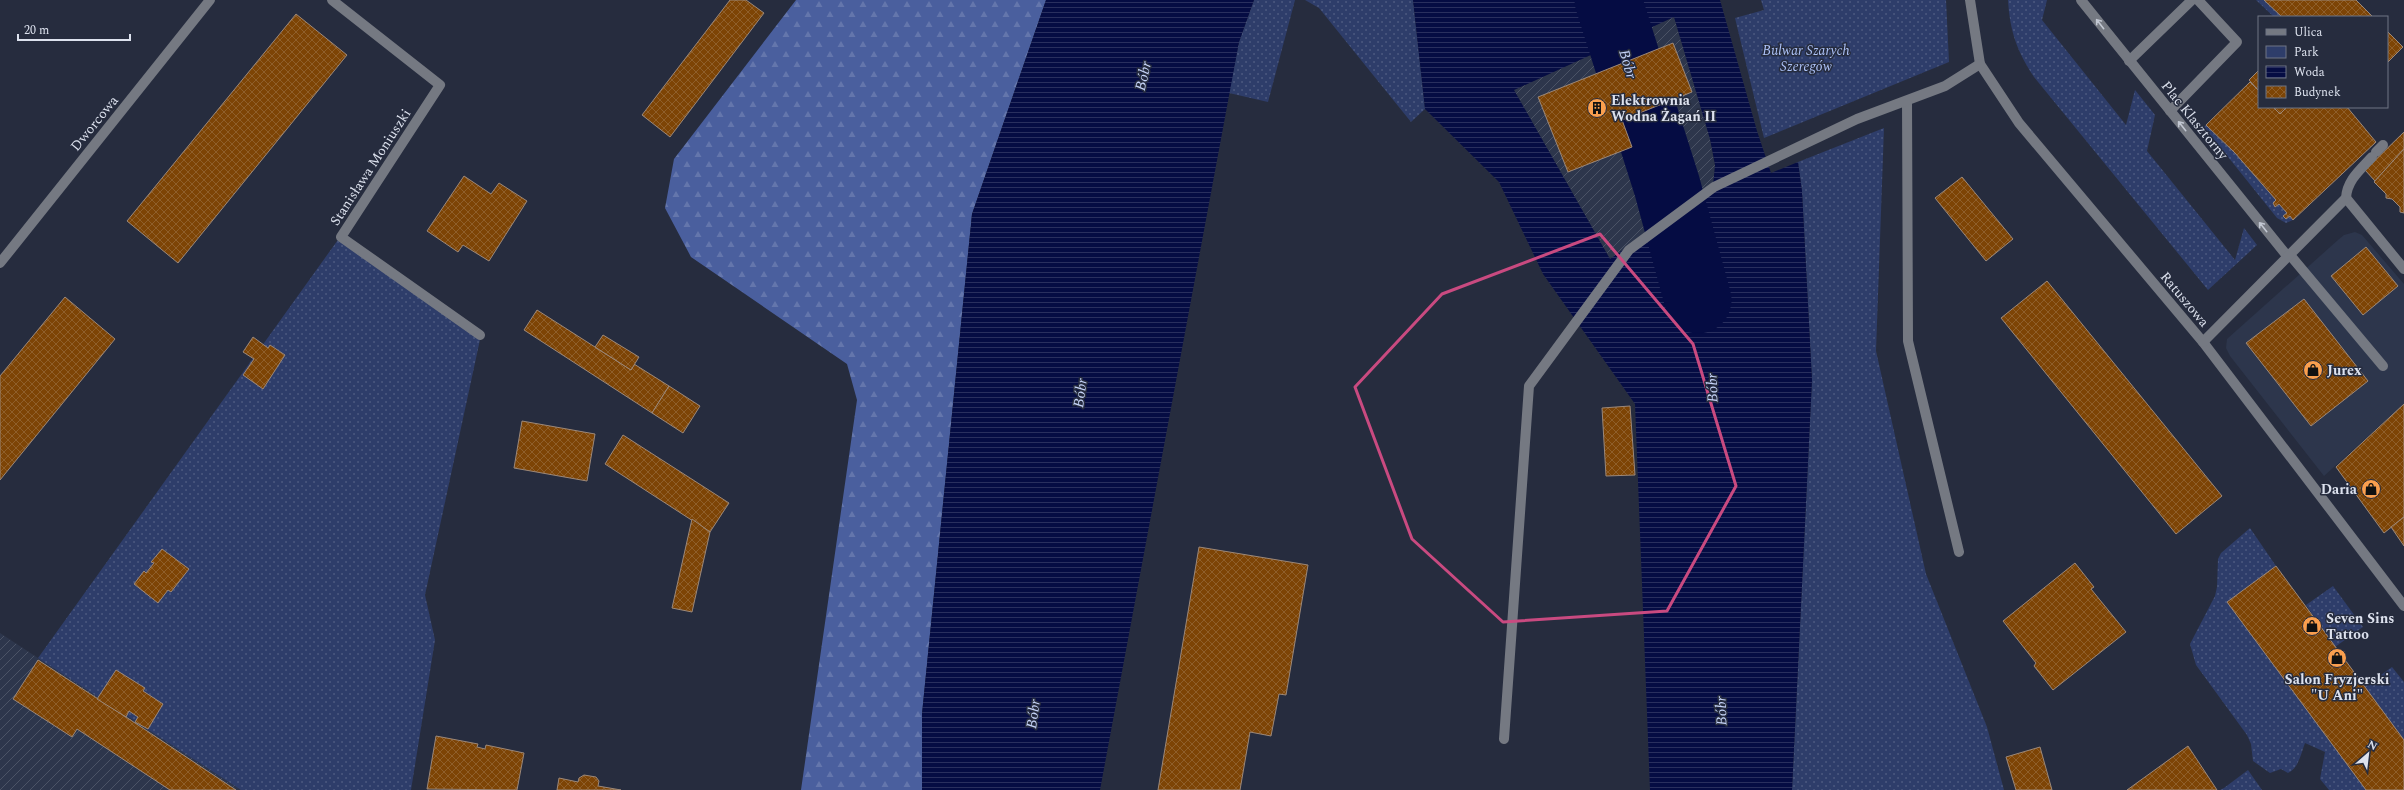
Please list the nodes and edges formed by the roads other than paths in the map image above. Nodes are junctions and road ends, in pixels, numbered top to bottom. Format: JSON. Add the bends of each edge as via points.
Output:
{"nodes":[{"id":1,"x":210,"y":0,"type":"edge"},
{"id":2,"x":332,"y":0,"type":"edge"},
{"id":3,"x":1970,"y":0,"type":"edge"},
{"id":4,"x":2081,"y":0,"type":"edge"},
{"id":5,"x":2192,"y":0,"type":"edge"},
{"id":6,"x":2198,"y":0,"type":"edge"},
{"id":7,"x":2129,"y":61,"type":"junction"},
{"id":8,"x":1980,"y":64,"type":"junction"},
{"id":9,"x":1907,"y":101,"type":"junction"},
{"id":10,"x":2170,"y":111,"type":"junction"},
{"id":11,"x":2377,"y":151,"type":"dead end"},
{"id":12,"x":2346,"y":198,"type":"junction"},
{"id":13,"x":2289,"y":256,"type":"junction"},
{"id":14,"x":0,"y":263,"type":"edge"},
{"id":15,"x":2404,"y":269,"type":"edge"},
{"id":16,"x":480,"y":335,"type":"dead end"},
{"id":17,"x":2203,"y":342,"type":"junction"},
{"id":18,"x":2383,"y":366,"type":"dead end"},
{"id":19,"x":1959,"y":552,"type":"dead end"},
{"id":20,"x":2404,"y":606,"type":"edge"},
{"id":21,"x":1504,"y":739,"type":"dead end"}],
"edges":[{"from":1,"to":14,"type":"street","name":"Dworcowa"},
{"from":2,"to":16,"type":"street","name":"Stanisława Moniuszki","via":[[440,85],[341,237]]},
{"from":3,"to":8,"type":"street","name":"Ratuszowa"},
{"from":7,"to":4,"type":"street","name":"Plac Klasztorny","one_way":true},
{"from":5,"to":7,"type":"street"},
{"from":6,"to":10,"type":"street","via":[[2237,42]]},
{"from":7,"to":10,"type":"street","name":"Plac Klasztorny"},
{"from":8,"to":9,"type":"street","via":[[1945,86]]},
{"from":8,"to":17,"type":"street","name":"Ratuszowa","via":[[2019,123]]},
{"from":9,"to":19,"type":"street","via":[[1908,341]]},
{"from":9,"to":21,"type":"street","via":[[1857,120],[1714,187],[1629,250],[1529,386]]},
{"from":13,"to":10,"type":"street","name":"Plac Klasztorny","one_way":true},
{"from":11,"to":12,"type":"street","via":[[2353,177]]},
{"from":12,"to":13,"type":"street"},
{"from":12,"to":15,"type":"street"},
{"from":13,"to":17,"type":"street"},
{"from":13,"to":18,"type":"street","name":"Plac Klasztorny"},
{"from":17,"to":20,"type":"street","name":"Ratuszowa"}]}
